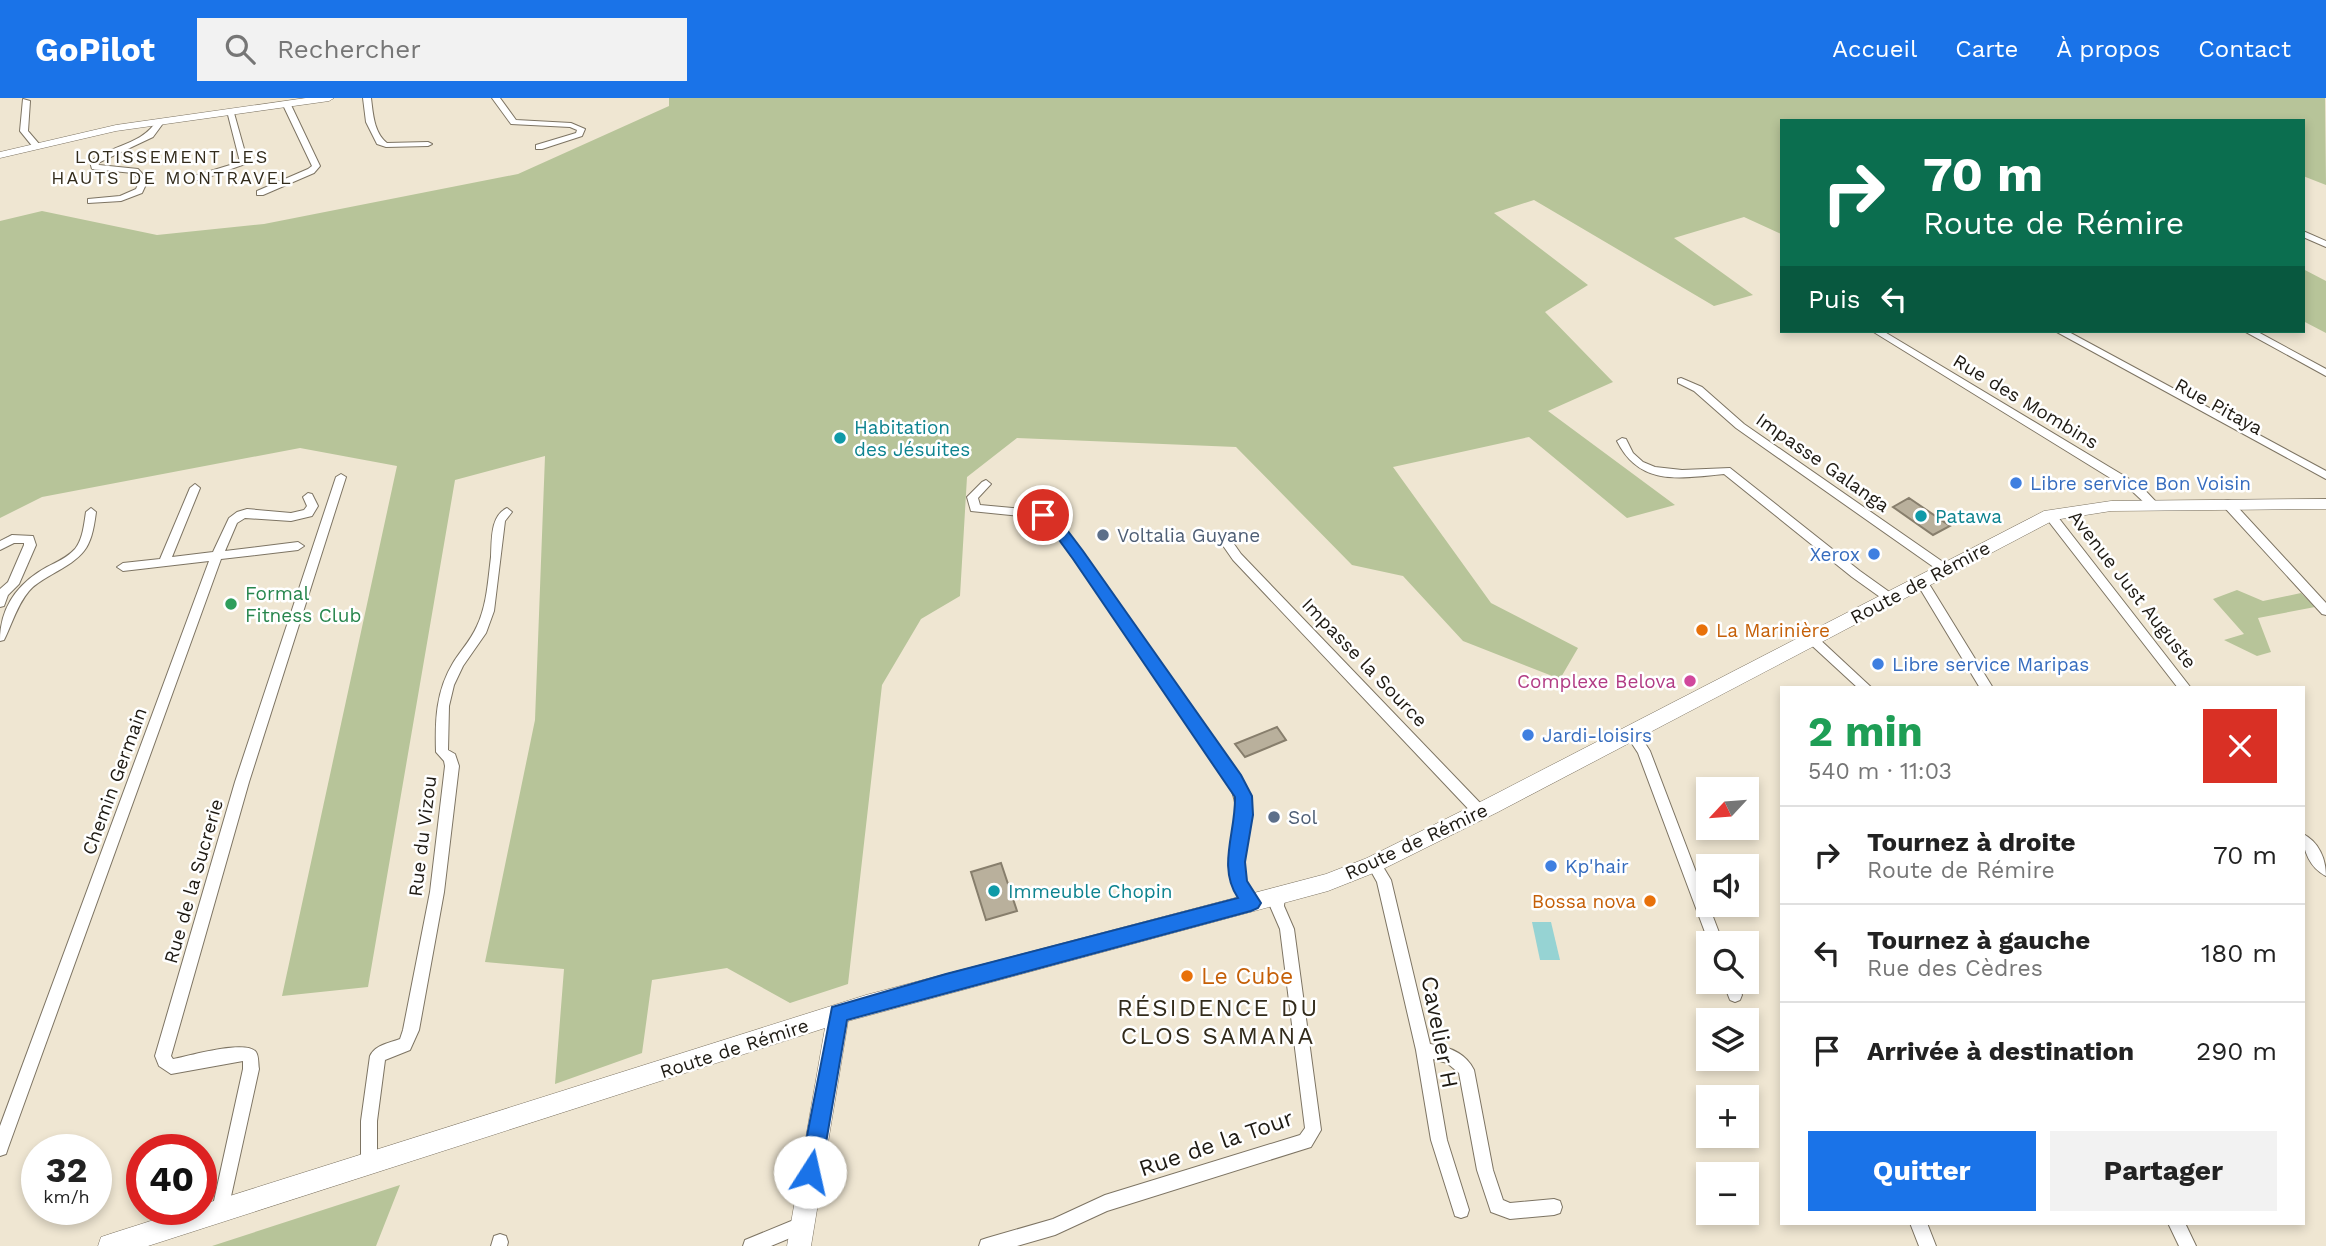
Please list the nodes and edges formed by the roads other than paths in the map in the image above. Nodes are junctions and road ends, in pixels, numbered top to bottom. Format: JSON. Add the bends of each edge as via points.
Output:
{"nodes":[{"id":1,"x":329,"y":98,"type":"edge"},
{"id":2,"x":367,"y":98,"type":"edge"},
{"id":3,"x":496,"y":98,"type":"edge"},
{"id":4,"x":26,"y":101,"type":"dead end"},
{"id":5,"x":287,"y":106,"type":"junction"},
{"id":6,"x":230,"y":113,"type":"junction"},
{"id":7,"x":160,"y":122,"type":"junction"},
{"id":8,"x":428,"y":144,"type":"dead end"},
{"id":9,"x":36,"y":145,"type":"junction"},
{"id":10,"x":539,"y":147,"type":"dead end"},
{"id":11,"x":0,"y":155,"type":"edge"},
{"id":12,"x":197,"y":177,"type":"dead end"},
{"id":13,"x":260,"y":192,"type":"dead end"},
{"id":14,"x":91,"y":201,"type":"dead end"},
{"id":15,"x":2305,"y":235,"type":"edge"},
{"id":16,"x":2326,"y":244,"type":"edge"},
{"id":17,"x":1880,"y":333,"type":"edge"},
{"id":18,"x":2064,"y":333,"type":"edge"},
{"id":19,"x":2253,"y":333,"type":"edge"},
{"id":20,"x":2096,"y":358,"type":"dead end"},
{"id":21,"x":2326,"y":373,"type":"edge"},
{"id":22,"x":1681,"y":381,"type":"dead end"},
{"id":23,"x":1622,"y":441,"type":"dead end"},
{"id":24,"x":2326,"y":476,"type":"edge"},
{"id":25,"x":341,"y":477,"type":"dead end"},
{"id":26,"x":986,"y":484,"type":"dead end"},
{"id":27,"x":2326,"y":485,"type":"edge"},
{"id":28,"x":195,"y":488,"type":"dead end"},
{"id":29,"x":308,"y":497,"type":"dead end"},
{"id":30,"x":2228,"y":504,"type":"junction"},
{"id":31,"x":2326,"y":504,"type":"edge"},
{"id":32,"x":2154,"y":505,"type":"junction"},
{"id":33,"x":91,"y":512,"type":"dead end"},
{"id":34,"x":507,"y":512,"type":"dead end"},
{"id":35,"x":2050,"y":515,"type":"junction"},
{"id":36,"x":1223,"y":537,"type":"dead end"},
{"id":37,"x":0,"y":546,"type":"edge"},
{"id":38,"x":298,"y":546,"type":"dead end"},
{"id":39,"x":216,"y":557,"type":"junction"},
{"id":40,"x":165,"y":561,"type":"junction"},
{"id":41,"x":123,"y":567,"type":"dead end"},
{"id":42,"x":1948,"y":568,"type":"junction"},
{"id":43,"x":1922,"y":582,"type":"junction"},
{"id":44,"x":1,"y":595,"type":"edge"},
{"id":45,"x":1891,"y":599,"type":"junction"},
{"id":46,"x":2326,"y":611,"type":"edge"},
{"id":47,"x":0,"y":637,"type":"edge"},
{"id":48,"x":1812,"y":639,"type":"junction"},
{"id":49,"x":1864,"y":686,"type":"edge"},
{"id":50,"x":1986,"y":686,"type":"edge"},
{"id":51,"x":2183,"y":686,"type":"edge"},
{"id":52,"x":1631,"y":733,"type":"junction"},
{"id":53,"x":1480,"y":812,"type":"junction"},
{"id":54,"x":2305,"y":843,"type":"edge"},
{"id":55,"x":1374,"y":864,"type":"junction"},
{"id":56,"x":2326,"y":870,"type":"edge"},
{"id":57,"x":1278,"y":897,"type":"junction"},
{"id":58,"x":1251,"y":903,"type":"junction"},
{"id":59,"x":1712,"y":931,"type":"edge"},
{"id":60,"x":838,"y":1014,"type":"junction"},
{"id":61,"x":1424,"y":1049,"type":"junction"},
{"id":62,"x":0,"y":1148,"type":"edge"},
{"id":63,"x":369,"y":1163,"type":"junction"},
{"id":64,"x":1554,"y":1207,"type":"dead end"},
{"id":65,"x":220,"y":1210,"type":"junction"},
{"id":66,"x":1461,"y":1210,"type":"dead end"},
{"id":67,"x":1919,"y":1225,"type":"edge"},
{"id":68,"x":2177,"y":1225,"type":"edge"},
{"id":69,"x":800,"y":1236,"type":"edge"},
{"id":70,"x":110,"y":1246,"type":"edge"},
{"id":71,"x":751,"y":1246,"type":"edge"},
{"id":72,"x":987,"y":1246,"type":"edge"},
{"id":73,"x":1928,"y":1246,"type":"edge"},
{"id":74,"x":2188,"y":1246,"type":"edge"}],
"edges":[{"from":1,"to":5,"type":"main road"},
{"from":2,"to":8,"type":"street","via":[[370,121],[380,142]]},
{"from":3,"to":10,"type":"street","via":[[514,122],[581,129],[573,137]]},
{"from":4,"to":9,"type":"street","via":[[24,131]]},
{"from":5,"to":6,"type":"main road"},
{"from":5,"to":13,"type":"street","via":[[316,166]]},
{"from":6,"to":7,"type":"main road"},
{"from":6,"to":12,"type":"street","via":[[244,163]]},
{"from":7,"to":9,"type":"main road"},
{"from":7,"to":14,"type":"street","via":[[152,134],[94,162],[95,167],[135,171],[144,180],[139,191]]},
{"from":9,"to":11,"type":"main road"},
{"from":15,"to":16,"type":"street"},
{"from":17,"to":32,"type":"street","name":"Rue des Mombins","via":[[2137,489]]},
{"from":18,"to":24,"type":"street"},
{"from":19,"to":21,"type":"street"},
{"from":20,"to":27,"type":"street","name":"Rue Pitaya"},
{"from":22,"to":42,"type":"street","name":"Impasse Galanga"},
{"from":23,"to":45,"type":"street","via":[[1631,456],[1658,473],[1726,470]]},
{"from":25,"to":65,"type":"street","name":"Rue de la Sucrerie","via":[[242,782],[163,1056],[171,1067],[244,1053],[250,1057]]},
{"from":26,"to":58,"type":"street","via":[[972,497],[975,508],[1043,515],[1056,525],[1235,780],[1244,796],[1238,883]]},
{"from":28,"to":40,"type":"street"},
{"from":29,"to":39,"type":"street","name":"Chemin Germain","via":[[313,506],[308,513],[241,515],[233,521]]},
{"from":30,"to":31,"type":"main road","name":"Route de Rémire"},
{"from":30,"to":32,"type":"main road","name":"Route de Rémire"},
{"from":30,"to":46,"type":"street"},
{"from":32,"to":35,"type":"main road","name":"Route de Rémire"},
{"from":33,"to":47,"type":"street","via":[[79,554],[26,586]]},
{"from":34,"to":63,"type":"street","name":"Rue du Vizou","via":[[499,520],[487,618],[444,692],[439,729],[442,752],[452,766],[438,892],[411,1030],[405,1045],[378,1056],[369,1121]]},
{"from":35,"to":42,"type":"main road","name":"Route de Rémire"},
{"from":35,"to":51,"type":"street","name":"Avenue Just Auguste"},
{"from":36,"to":53,"type":"street","name":"Impasse la Source"},
{"from":37,"to":44,"type":"street","via":[[21,537],[29,539],[30,545],[13,584]]},
{"from":38,"to":39,"type":"street"},
{"from":39,"to":40,"type":"street"},
{"from":39,"to":62,"type":"street","name":"Chemin Germain"},
{"from":40,"to":41,"type":"street"},
{"from":42,"to":43,"type":"main road","name":"Route de Rémire"},
{"from":43,"to":45,"type":"main road","name":"Route de Rémire"},
{"from":43,"to":50,"type":"street"},
{"from":45,"to":48,"type":"main road","name":"Route de Rémire"},
{"from":48,"to":49,"type":"street"},
{"from":48,"to":52,"type":"main road","name":"Route de Rémire"},
{"from":52,"to":53,"type":"main road","name":"Route de Rémire"},
{"from":52,"to":59,"type":"street","via":[[1644,751]]},
{"from":53,"to":55,"type":"main road","name":"Route de Rémire"},
{"from":54,"to":56,"type":"street"},
{"from":55,"to":57,"type":"main road","name":"Route de Rémire"},
{"from":55,"to":61,"type":"street","name":"Cavelier H","via":[[1384,880]]},
{"from":57,"to":58,"type":"main road","name":"Route de Rémire"},
{"from":57,"to":72,"type":"street","name":"Rue de la Tour","via":[[1287,929],[1313,1130],[1305,1141],[1105,1203],[1055,1227]]},
{"from":58,"to":60,"type":"main road","name":"Route de Rémire"},
{"from":60,"to":63,"type":"main road","name":"Route de Rémire"},
{"from":60,"to":69,"type":"main road"},
{"from":61,"to":64,"type":"street","via":[[1446,1053],[1466,1070],[1485,1170],[1497,1206],[1510,1211]]},
{"from":61,"to":66,"type":"street","name":"Cavelier H","via":[[1439,1140]]},
{"from":63,"to":65,"type":"main road","name":"Route de Rémire"},
{"from":65,"to":70,"type":"main road","name":"Route de Rémire"},
{"from":67,"to":73,"type":"street"},
{"from":68,"to":74,"type":"street"},
{"from":69,"to":71,"type":"street"}]}
